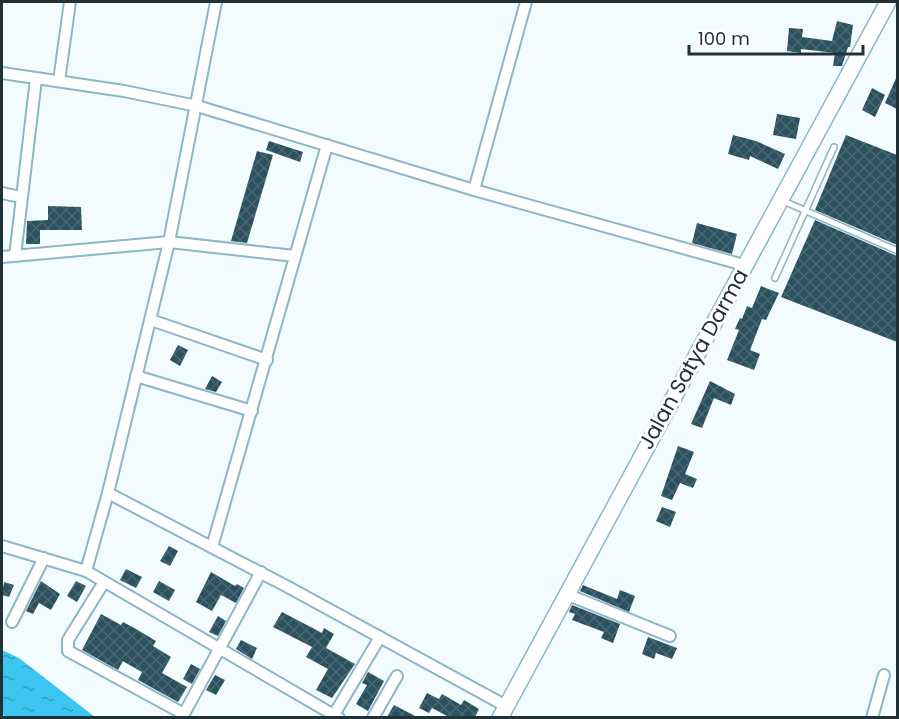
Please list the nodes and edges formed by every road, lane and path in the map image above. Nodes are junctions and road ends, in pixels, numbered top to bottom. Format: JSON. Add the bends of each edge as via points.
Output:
{"nodes":[{"id":1,"x":70,"y":2,"type":"edge"},
{"id":2,"x":216,"y":2,"type":"edge"},
{"id":3,"x":526,"y":2,"type":"edge"},
{"id":4,"x":888,"y":2,"type":"edge"},
{"id":5,"x":2,"y":73,"type":"edge"},
{"id":6,"x":36,"y":79,"type":"junction"},
{"id":7,"x":59,"y":81,"type":"junction"},
{"id":8,"x":196,"y":106,"type":"junction"},
{"id":9,"x":327,"y":145,"type":"junction"},
{"id":10,"x":834,"y":147,"type":"dead end"},
{"id":11,"x":474,"y":190,"type":"junction"},
{"id":12,"x":2,"y":193,"type":"edge"},
{"id":13,"x":20,"y":197,"type":"junction"},
{"id":14,"x":779,"y":200,"type":"junction"},
{"id":15,"x":803,"y":212,"type":"junction"},
{"id":16,"x":169,"y":243,"type":"junction"},
{"id":17,"x":897,"y":251,"type":"edge"},
{"id":18,"x":15,"y":256,"type":"junction"},
{"id":19,"x":295,"y":256,"type":"junction"},
{"id":20,"x":2,"y":257,"type":"edge"},
{"id":21,"x":744,"y":265,"type":"junction"},
{"id":22,"x":775,"y":278,"type":"dead end"},
{"id":23,"x":151,"y":320,"type":"junction"},
{"id":24,"x":267,"y":360,"type":"junction"},
{"id":25,"x":136,"y":376,"type":"junction"},
{"id":26,"x":252,"y":411,"type":"junction"},
{"id":27,"x":108,"y":493,"type":"junction"},
{"id":28,"x":2,"y":546,"type":"edge"},
{"id":29,"x":212,"y":548,"type":"junction"},
{"id":30,"x":44,"y":558,"type":"junction"},
{"id":31,"x":86,"y":571,"type":"junction"},
{"id":32,"x":261,"y":572,"type":"junction"},
{"id":33,"x":104,"y":582,"type":"junction"},
{"id":34,"x":566,"y":594,"type":"junction"},
{"id":35,"x":12,"y":622,"type":"dead end"},
{"id":36,"x":670,"y":636,"type":"dead end"},
{"id":37,"x":380,"y":637,"type":"junction"},
{"id":38,"x":219,"y":650,"type":"junction"},
{"id":39,"x":885,"y":675,"type":"dead end"},
{"id":40,"x":398,"y":676,"type":"dead end"},
{"id":41,"x":503,"y":712,"type":"edge"},
{"id":42,"x":335,"y":716,"type":"edge"},
{"id":43,"x":373,"y":717,"type":"edge"},
{"id":44,"x":872,"y":717,"type":"edge"}],
"edges":[{"from":1,"to":7,"type":"street"},
{"from":2,"to":8,"type":"street"},
{"from":3,"to":11,"type":"street"},
{"from":4,"to":14,"type":"main road","name":"Jalan Satya Darma"},
{"from":5,"to":6,"type":"street"},
{"from":6,"to":7,"type":"street"},
{"from":6,"to":13,"type":"street"},
{"from":7,"to":8,"type":"street"},
{"from":8,"to":9,"type":"street"},
{"from":8,"to":16,"type":"street"},
{"from":9,"to":11,"type":"street"},
{"from":9,"to":19,"type":"street"},
{"from":10,"to":15,"type":"lane"},
{"from":11,"to":21,"type":"street"},
{"from":12,"to":13,"type":"street"},
{"from":13,"to":18,"type":"street"},
{"from":14,"to":15,"type":"lane"},
{"from":14,"to":21,"type":"main road","name":"Jalan Satya Darma"},
{"from":15,"to":17,"type":"lane"},
{"from":15,"to":22,"type":"lane"},
{"from":16,"to":18,"type":"street"},
{"from":16,"to":19,"type":"street"},
{"from":16,"to":23,"type":"street"},
{"from":18,"to":20,"type":"street"},
{"from":19,"to":24,"type":"street"},
{"from":21,"to":34,"type":"main road","name":"Jalan Satya Darma"},
{"from":23,"to":24,"type":"street"},
{"from":23,"to":25,"type":"street"},
{"from":24,"to":26,"type":"street"},
{"from":25,"to":26,"type":"street"},
{"from":25,"to":27,"type":"street"},
{"from":26,"to":29,"type":"street"},
{"from":27,"to":29,"type":"street"},
{"from":27,"to":31,"type":"street"},
{"from":28,"to":30,"type":"street"},
{"from":29,"to":32,"type":"street"},
{"from":30,"to":31,"type":"street"},
{"from":30,"to":35,"type":"street"},
{"from":31,"to":33,"type":"street"},
{"from":32,"to":37,"type":"street"},
{"from":32,"to":38,"type":"street"},
{"from":33,"to":38,"type":"street"},
{"from":33,"to":38,"type":"street","via":[[68,640],[68,651],[182,714]]},
{"from":34,"to":36,"type":"street"},
{"from":34,"to":41,"type":"main road","name":"Jalan Satya Darma"},
{"from":37,"to":41,"type":"street"},
{"from":37,"to":42,"type":"street"},
{"from":38,"to":42,"type":"street"},
{"from":39,"to":44,"type":"street"},
{"from":40,"to":43,"type":"street"}]}
